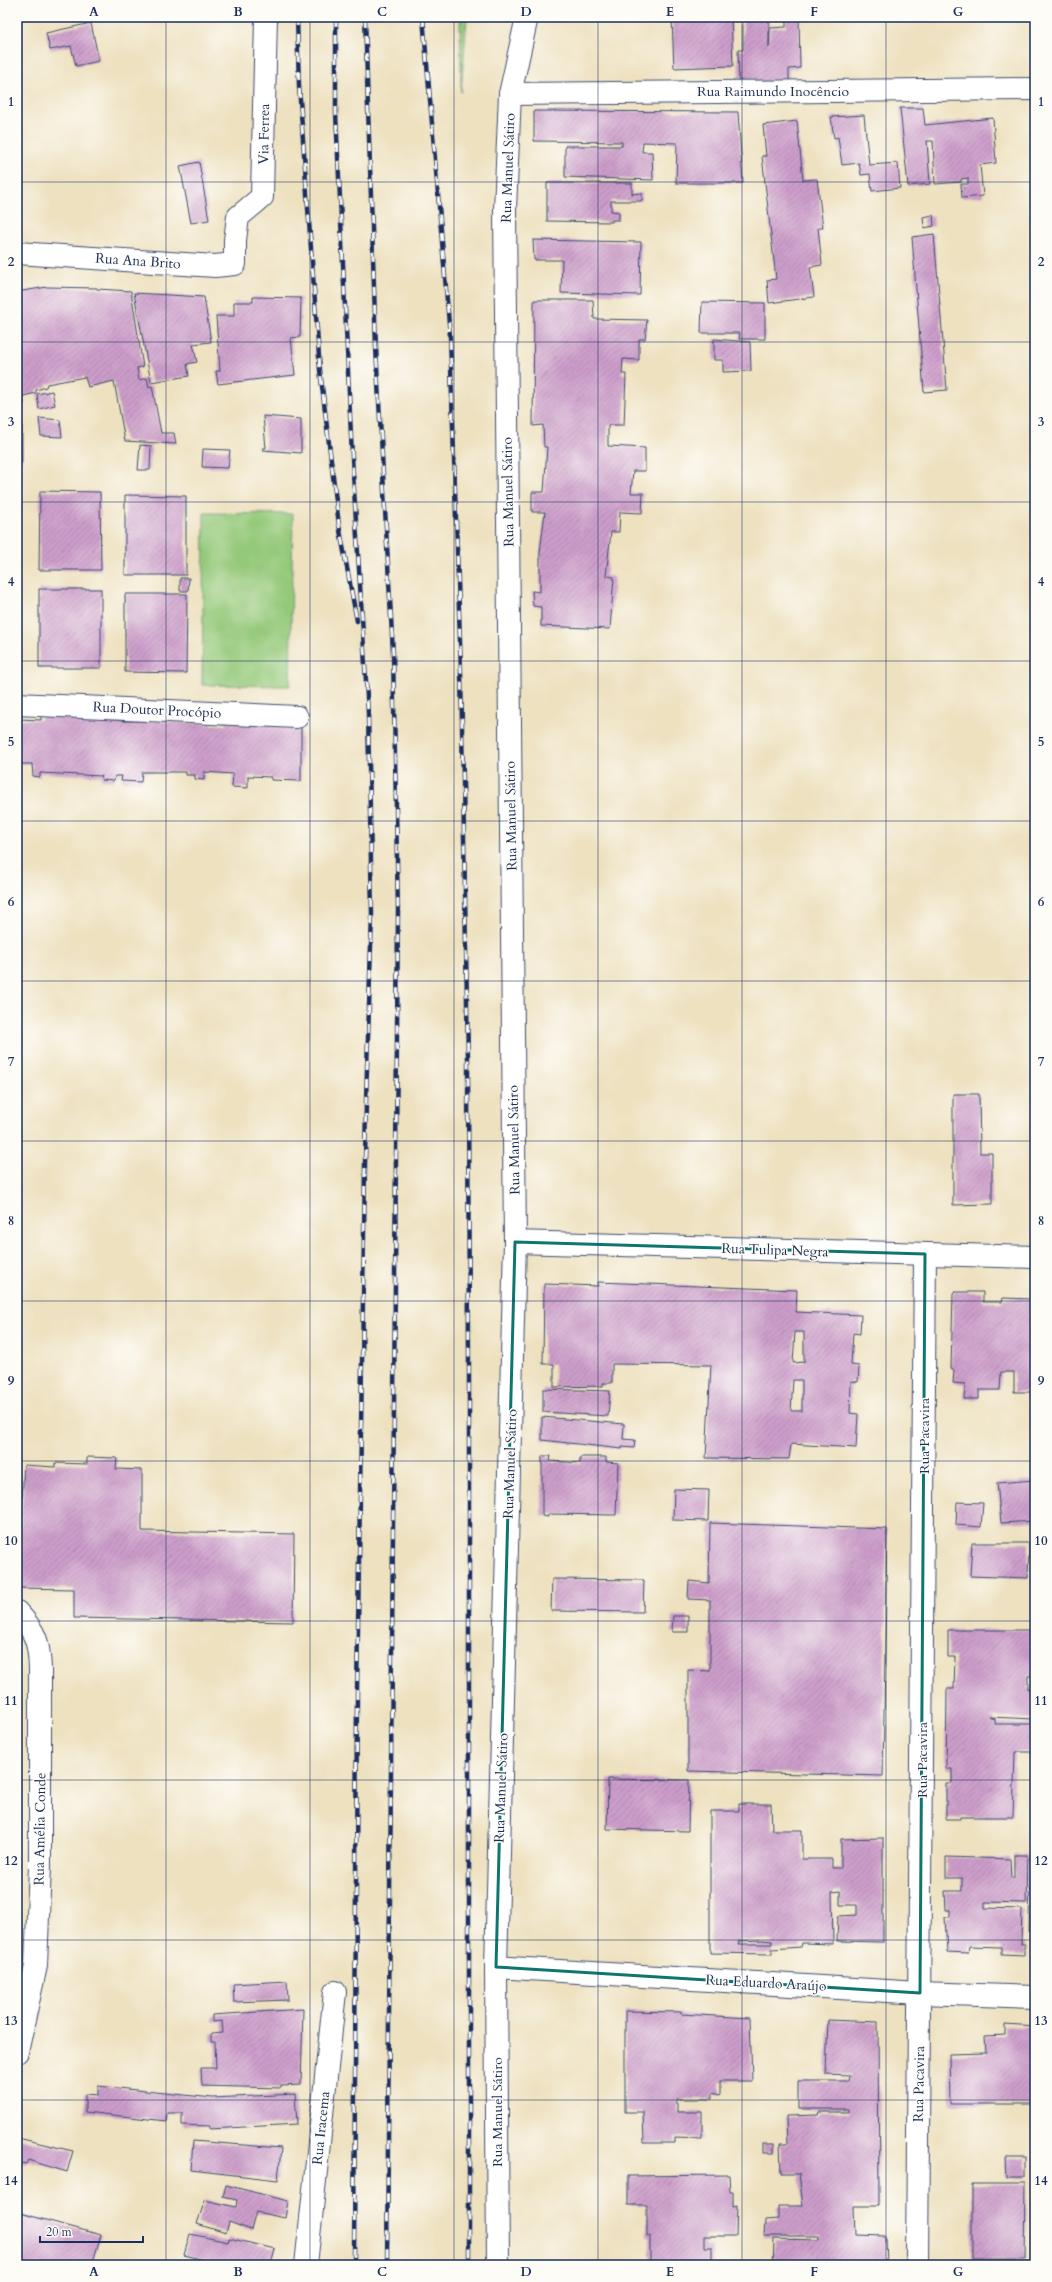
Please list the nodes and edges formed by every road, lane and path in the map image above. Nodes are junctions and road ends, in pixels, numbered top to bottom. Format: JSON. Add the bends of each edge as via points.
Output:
{"nodes":[{"id":1,"x":266,"y":17,"type":"edge"},
{"id":2,"x":527,"y":17,"type":"edge"},
{"id":3,"x":1035,"y":89,"type":"edge"},
{"id":4,"x":510,"y":94,"type":"junction"},
{"id":5,"x":235,"y":240,"type":"joint"},
{"id":6,"x":17,"y":253,"type":"edge"},
{"id":7,"x":17,"y":704,"type":"edge"},
{"id":8,"x":296,"y":717,"type":"dead end"},
{"id":9,"x":516,"y":1242,"type":"junction"},
{"id":10,"x":925,"y":1254,"type":"junction"},
{"id":11,"x":1035,"y":1258,"type":"edge"},
{"id":12,"x":17,"y":1612,"type":"edge"},
{"id":13,"x":496,"y":1967,"type":"junction"},
{"id":14,"x":336,"y":1992,"type":"dead end"},
{"id":15,"x":920,"y":1992,"type":"junction"},
{"id":16,"x":1035,"y":1997,"type":"edge"},
{"id":17,"x":17,"y":2052,"type":"edge"},
{"id":18,"x":306,"y":2265,"type":"edge"},
{"id":19,"x":498,"y":2265,"type":"edge"},
{"id":20,"x":917,"y":2265,"type":"edge"}],
"edges":[{"from":1,"to":5,"type":"street","name":"Via Ferrea","via":[[262,197],[238,217]]},
{"from":2,"to":4,"type":"street","name":"Rua Manuel Sátiro"},
{"from":3,"to":4,"type":"street","name":"Rua Raimundo Inocêncio"},
{"from":4,"to":9,"type":"street","name":"Rua Manuel Sátiro","via":[[505,210]]},
{"from":5,"to":6,"type":"street","name":"Rua Ana Brito","via":[[235,264],[215,266]]},
{"from":7,"to":8,"type":"street","name":"Rua Doutor Procópio"},
{"from":9,"to":10,"type":"street","name":"Rua Tulipa Negra"},
{"from":9,"to":13,"type":"street","name":"Rua Manuel Sátiro"},
{"from":10,"to":11,"type":"street","name":"Rua Tulipa Negra"},
{"from":10,"to":15,"type":"street","name":"Rua Pacavira"},
{"from":12,"to":17,"type":"street","name":"Rua Amélia Conde","via":[[32,1627],[39,1646],[40,1866],[36,1966]]},
{"from":13,"to":15,"type":"street","name":"Rua Eduardo Araújo"},
{"from":13,"to":19,"type":"street","name":"Rua Manuel Sátiro"},
{"from":14,"to":18,"type":"street","name":"Rua Iracema"},
{"from":15,"to":16,"type":"street","name":"Rua Eduardo Araújo"},
{"from":15,"to":20,"type":"street","name":"Rua Pacavira"}]}
